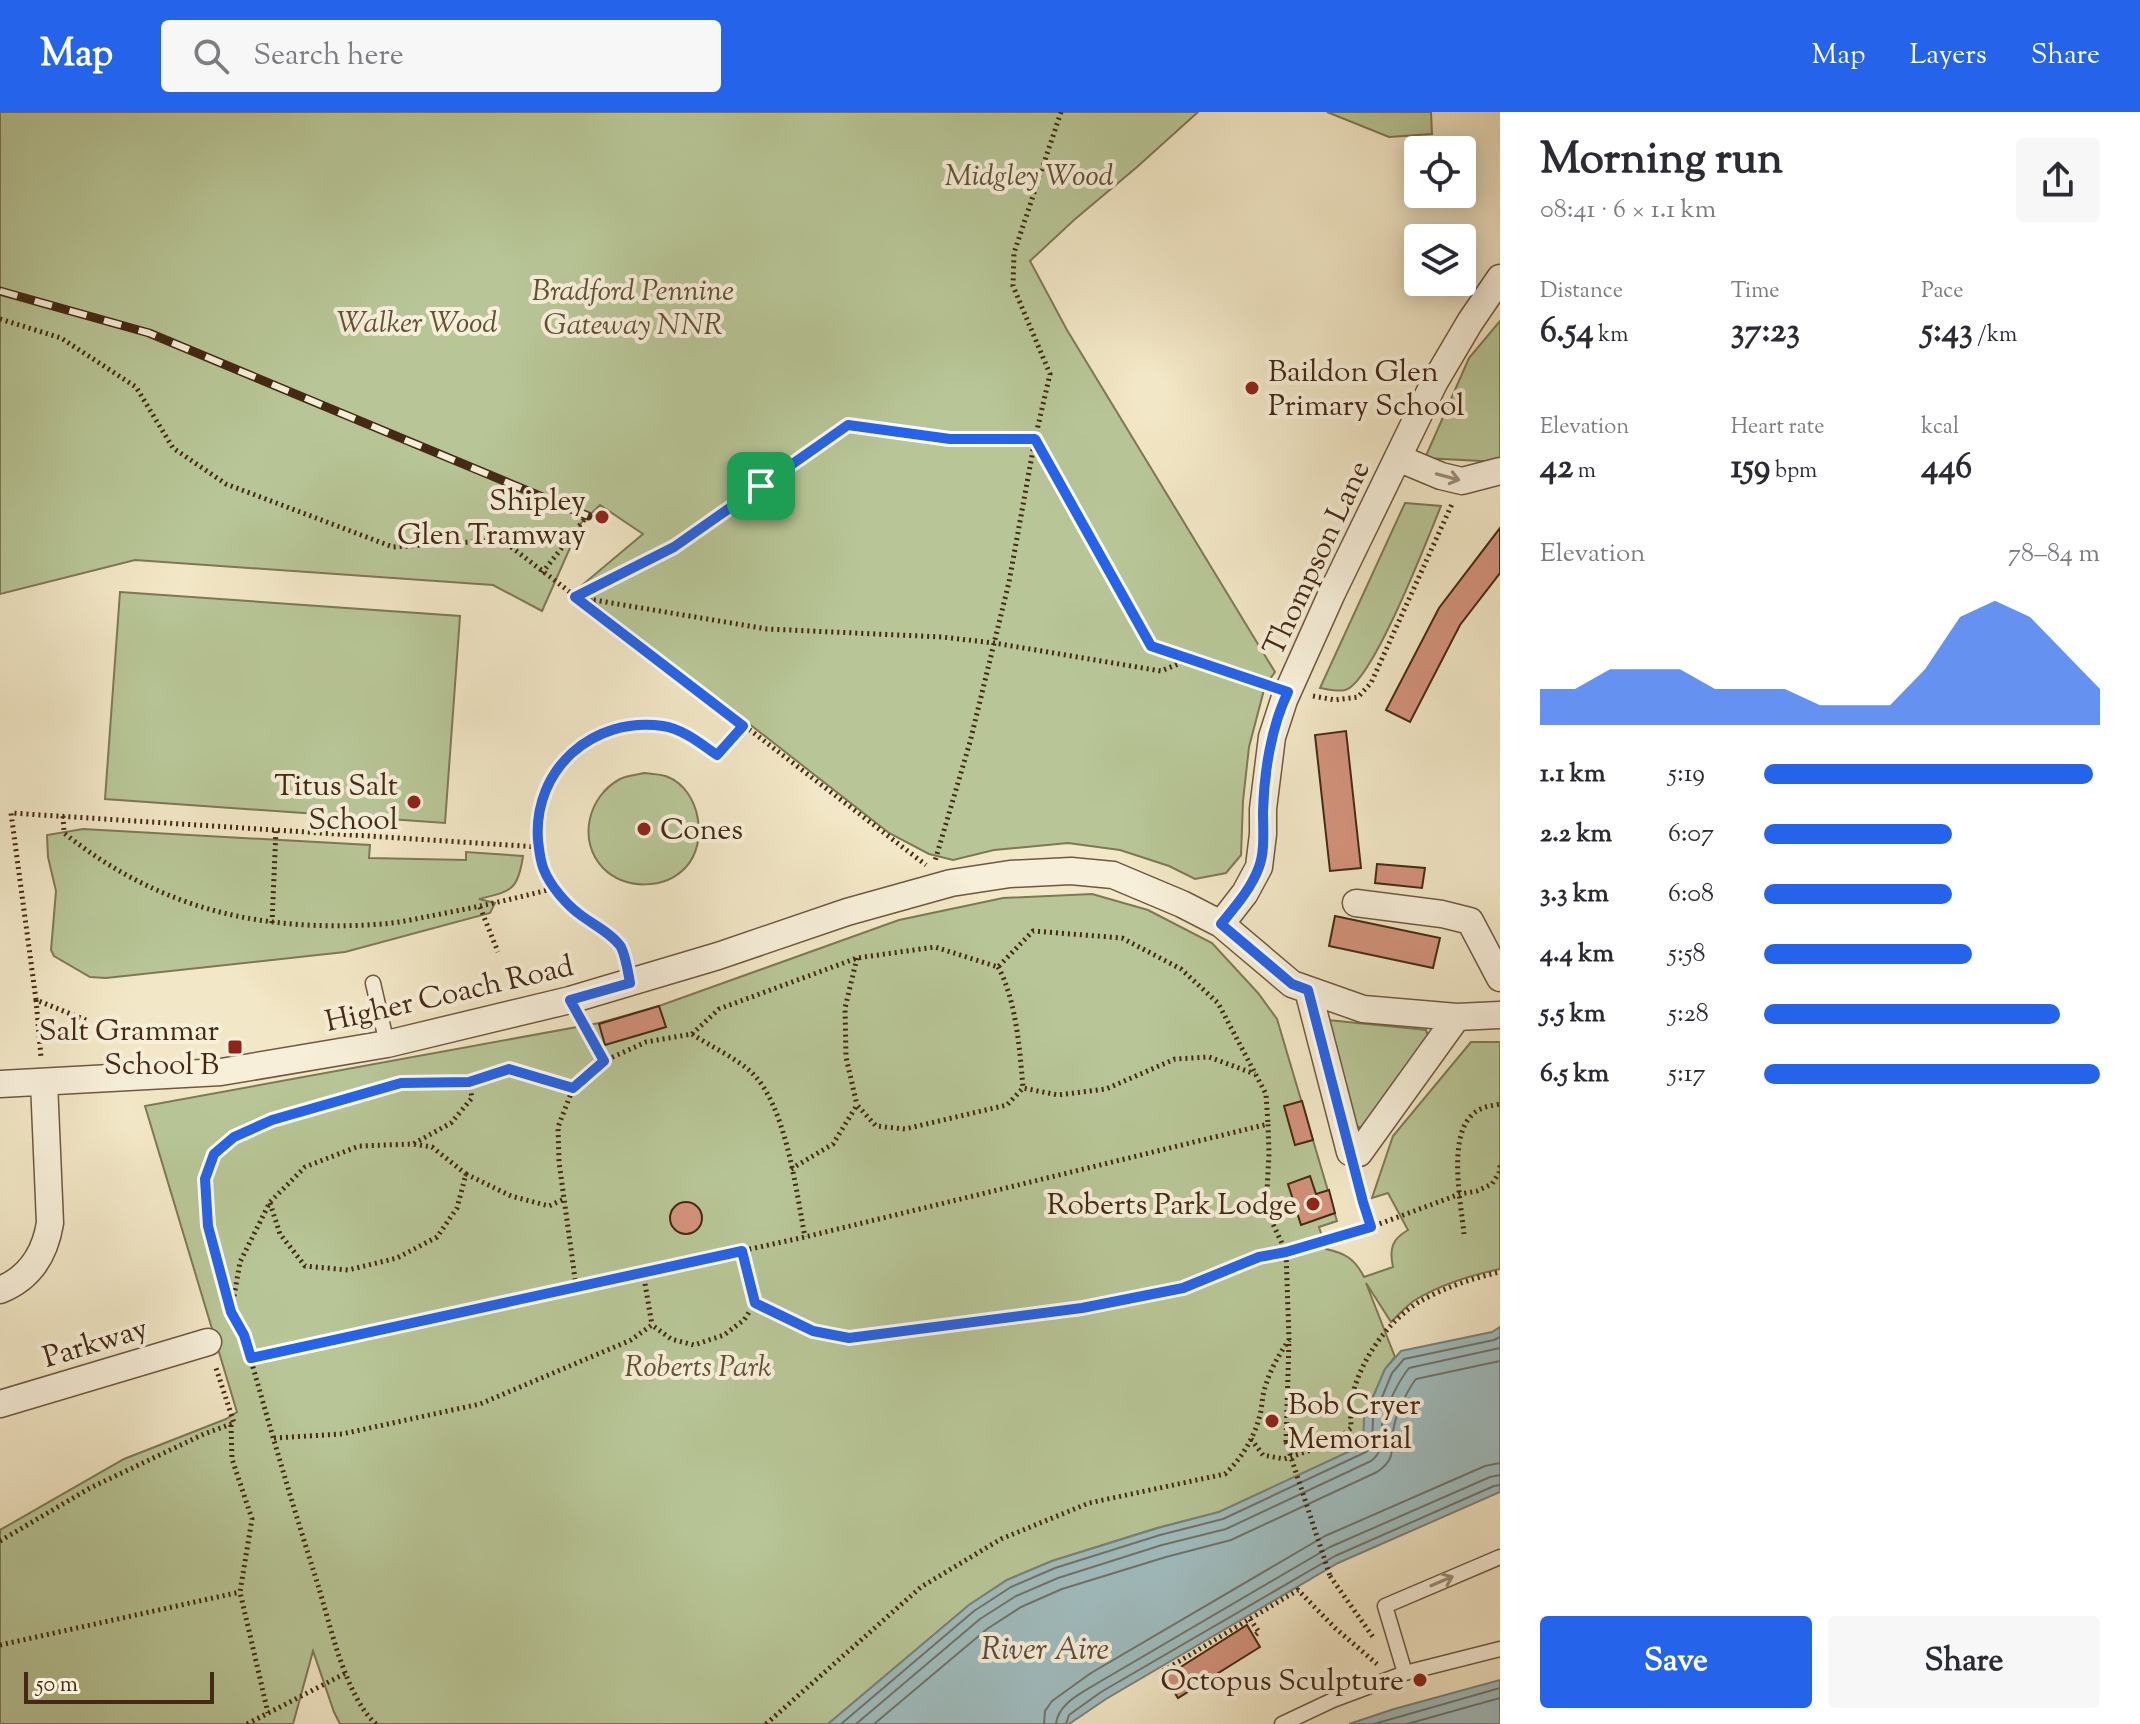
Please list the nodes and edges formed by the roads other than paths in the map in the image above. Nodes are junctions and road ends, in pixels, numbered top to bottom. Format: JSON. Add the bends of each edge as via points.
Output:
{"nodes":[{"id":1,"x":1500,"y":278,"type":"edge"},
{"id":2,"x":1398,"y":458,"type":"junction"},
{"id":3,"x":1500,"y":471,"type":"edge"},
{"id":4,"x":1356,"y":903,"type":"dead end"},
{"id":5,"x":1221,"y":924,"type":"junction"},
{"id":6,"x":1500,"y":978,"type":"edge"},
{"id":7,"x":373,"y":983,"type":"dead end"},
{"id":8,"x":1308,"y":990,"type":"junction"},
{"id":9,"x":1500,"y":1015,"type":"edge"},
{"id":10,"x":1457,"y":1017,"type":"junction"},
{"id":11,"x":387,"y":1044,"type":"junction"},
{"id":12,"x":44,"y":1082,"type":"junction"},
{"id":13,"x":0,"y":1084,"type":"edge"},
{"id":14,"x":0,"y":1290,"type":"edge"},
{"id":15,"x":208,"y":1342,"type":"road end"},
{"id":16,"x":0,"y":1404,"type":"edge"},
{"id":17,"x":1500,"y":1557,"type":"edge"},
{"id":18,"x":1500,"y":1649,"type":"edge"},
{"id":19,"x":1405,"y":1673,"type":"junction"},
{"id":20,"x":1282,"y":1724,"type":"edge"}],
"edges":[{"from":1,"to":2,"type":"street","name":"Thompson Lane","via":[[1434,383]]},
{"from":2,"to":3,"type":"street","one_way":true,"via":[[1462,481]]},
{"from":2,"to":5,"type":"street","name":"Thompson Lane","via":[[1288,692],[1272,737],[1259,867]]},
{"from":4,"to":6,"type":"street","via":[[1470,921]]},
{"from":5,"to":8,"type":"street","name":"Higher Coach Road","via":[[1292,984]]},
{"from":5,"to":11,"type":"street","name":"Higher Coach Road","via":[[1113,875],[1010,874],[951,883],[630,983]]},
{"from":7,"to":11,"type":"lane"},
{"from":8,"to":10,"type":"street","name":"Higher Coach Road","via":[[1363,1009]]},
{"from":8,"to":10,"type":"street","via":[[1350,1152],[1359,1153]]},
{"from":9,"to":10,"type":"street","name":"Higher Coach Road"},
{"from":11,"to":12,"type":"street","name":"Higher Coach Road","via":[[221,1072]]},
{"from":12,"to":13,"type":"street","name":"Higher Coach Road"},
{"from":12,"to":14,"type":"street","via":[[48,1238],[24,1276]]},
{"from":15,"to":16,"type":"street","name":"Parkway"},
{"from":19,"to":17,"type":"lane","one_way":true,"via":[[1385,1606]]},
{"from":18,"to":19,"type":"lane"},
{"from":19,"to":20,"type":"lane"}]}
